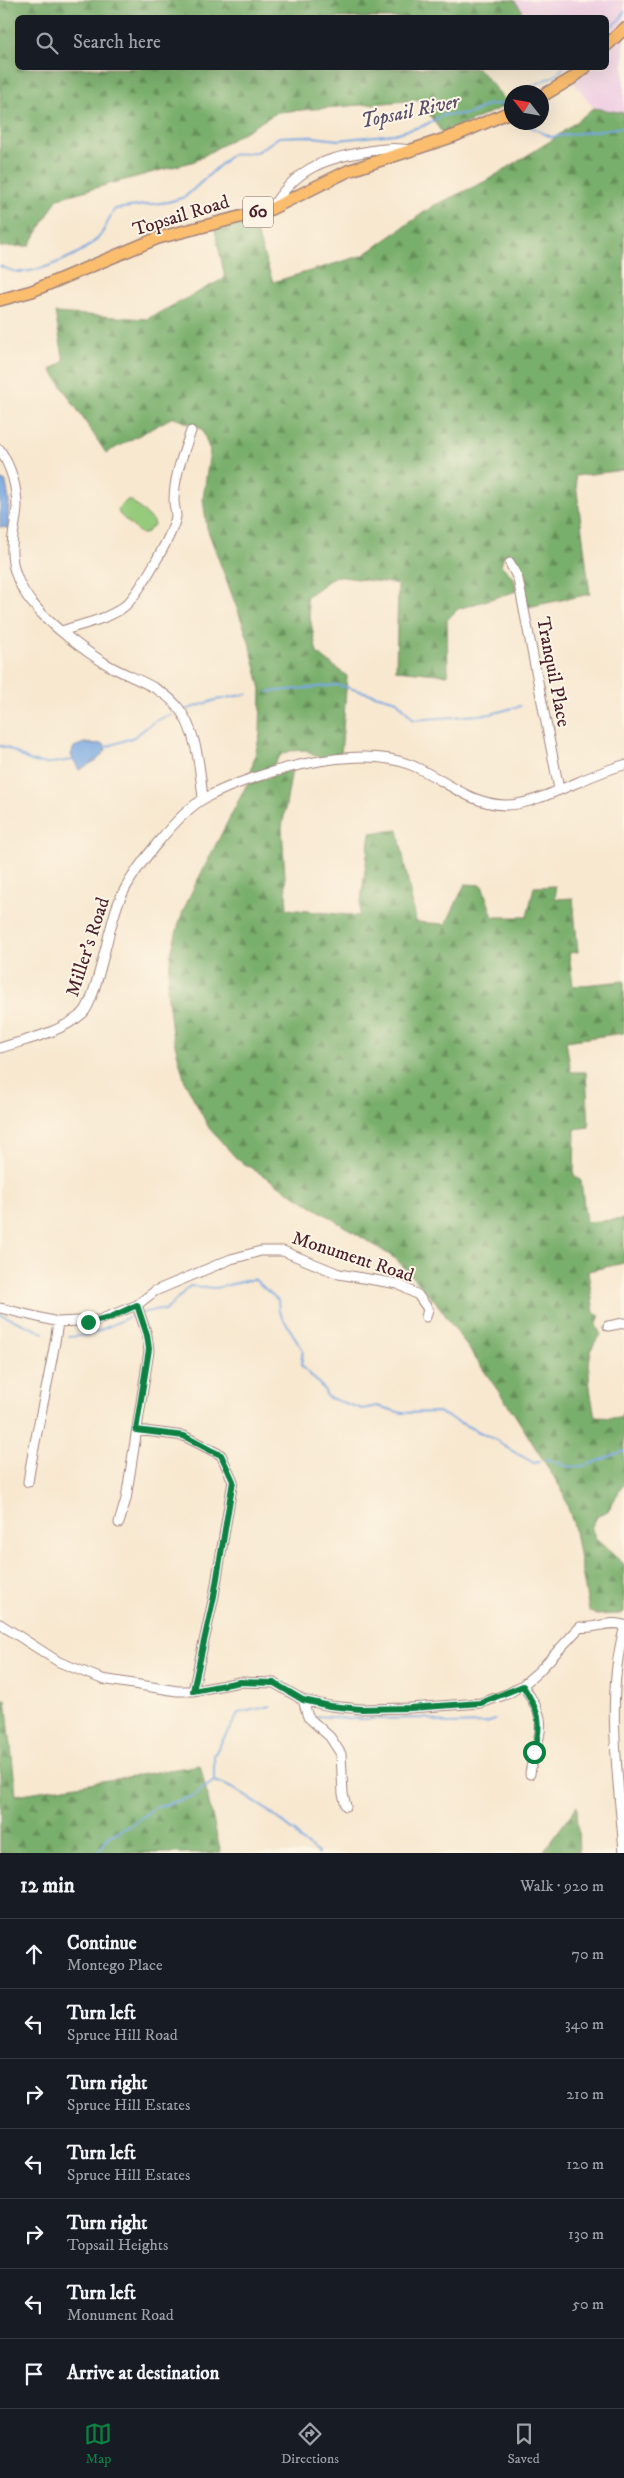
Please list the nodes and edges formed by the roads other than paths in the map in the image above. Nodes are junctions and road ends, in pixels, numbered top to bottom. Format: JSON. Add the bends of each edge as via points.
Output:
{"nodes":[{"id":1,"x":624,"y":29,"type":"edge"},
{"id":2,"x":609,"y":43,"type":"edge"},
{"id":3,"x":583,"y":70,"type":"edge"},
{"id":4,"x":549,"y":92,"type":"edge"},
{"id":5,"x":504,"y":114,"type":"edge"},
{"id":6,"x":413,"y":151,"type":"junction"},
{"id":7,"x":272,"y":209,"type":"junction"},
{"id":8,"x":0,"y":300,"type":"edge"},
{"id":9,"x":191,"y":431,"type":"dead end"},
{"id":10,"x":0,"y":450,"type":"edge"},
{"id":11,"x":510,"y":563,"type":"dead end"},
{"id":12,"x":62,"y":631,"type":"junction"},
{"id":13,"x":624,"y":765,"type":"edge"},
{"id":14,"x":559,"y":789,"type":"junction"},
{"id":15,"x":203,"y":799,"type":"junction"},
{"id":16,"x":0,"y":1048,"type":"edge"},
{"id":17,"x":137,"y":1305,"type":"junction"},
{"id":18,"x":0,"y":1308,"type":"edge"},
{"id":19,"x":426,"y":1316,"type":"dead end"},
{"id":20,"x":58,"y":1322,"type":"junction"},
{"id":21,"x":624,"y":1323,"type":"edge"},
{"id":22,"x":608,"y":1326,"type":"dead end"},
{"id":23,"x":136,"y":1430,"type":"junction"},
{"id":24,"x":28,"y":1482,"type":"dead end"},
{"id":25,"x":119,"y":1523,"type":"dead end"},
{"id":26,"x":0,"y":1624,"type":"edge"},
{"id":27,"x":624,"y":1625,"type":"edge"},
{"id":28,"x":624,"y":1630,"type":"edge"},
{"id":29,"x":523,"y":1686,"type":"junction"},
{"id":30,"x":193,"y":1691,"type":"junction"},
{"id":31,"x":303,"y":1700,"type":"junction"},
{"id":32,"x":530,"y":1774,"type":"dead end"},
{"id":33,"x":346,"y":1806,"type":"dead end"},
{"id":34,"x":623,"y":1814,"type":"edge"},
{"id":35,"x":624,"y":1852,"type":"edge"}],
"edges":[{"from":1,"to":2,"type":"main road"},
{"from":3,"to":4,"type":"main road"},
{"from":5,"to":6,"type":"main road","name":"Topsail Road","number":"60"},
{"from":6,"to":7,"type":"main road","name":"Topsail Road","number":"60","via":[[348,171]]},
{"from":6,"to":7,"type":"street","via":[[394,147],[333,157],[314,165],[283,190]]},
{"from":7,"to":8,"type":"main road","name":"Topsail Road","number":"60","via":[[158,238],[32,291]]},
{"from":9,"to":12,"type":"street","via":[[178,467],[172,531],[134,595],[125,606]]},
{"from":10,"to":12,"type":"street","via":[[15,487],[17,507],[12,554],[18,579],[34,605]]},
{"from":11,"to":14,"type":"street","name":"Tranquil Place","via":[[518,579]]},
{"from":12,"to":15,"type":"street","via":[[107,665],[164,694],[177,706],[195,742]]},
{"from":13,"to":14,"type":"street"},
{"from":14,"to":15,"type":"street","via":[[517,804],[490,804],[465,795],[410,765],[387,758],[364,757],[277,771]]},
{"from":15,"to":16,"type":"street","name":"Miller's Road","via":[[155,847],[121,896],[85,1011],[62,1028]]},
{"from":17,"to":19,"type":"street","name":"Monument Road","via":[[155,1291],[231,1259],[261,1251],[283,1251],[339,1274],[398,1284],[418,1295],[428,1309]]},
{"from":17,"to":20,"type":"street","name":"Monument Road","via":[[99,1320]]},
{"from":17,"to":23,"type":"street","via":[[149,1349]]},
{"from":18,"to":20,"type":"street","name":"Monument Road"},
{"from":20,"to":24,"type":"street"},
{"from":21,"to":22,"type":"street"},
{"from":23,"to":25,"type":"street","via":[[126,1499]]},
{"from":23,"to":30,"type":"street","via":[[184,1436],[221,1455],[233,1481],[214,1596]]},
{"from":26,"to":30,"type":"street","via":[[52,1658],[89,1675],[154,1689]]},
{"from":27,"to":29,"type":"street","via":[[611,1623],[588,1629],[580,1627]]},
{"from":28,"to":34,"type":"street","via":[[617,1662],[615,1695]]},
{"from":29,"to":31,"type":"street","via":[[481,1703],[410,1708],[361,1709]]},
{"from":29,"to":32,"type":"street","via":[[540,1717],[540,1732]]},
{"from":30,"to":31,"type":"street","via":[[240,1682],[274,1683]]},
{"from":31,"to":33,"type":"street","via":[[308,1717],[330,1737],[341,1754]]},
{"from":34,"to":35,"type":"street"}]}
